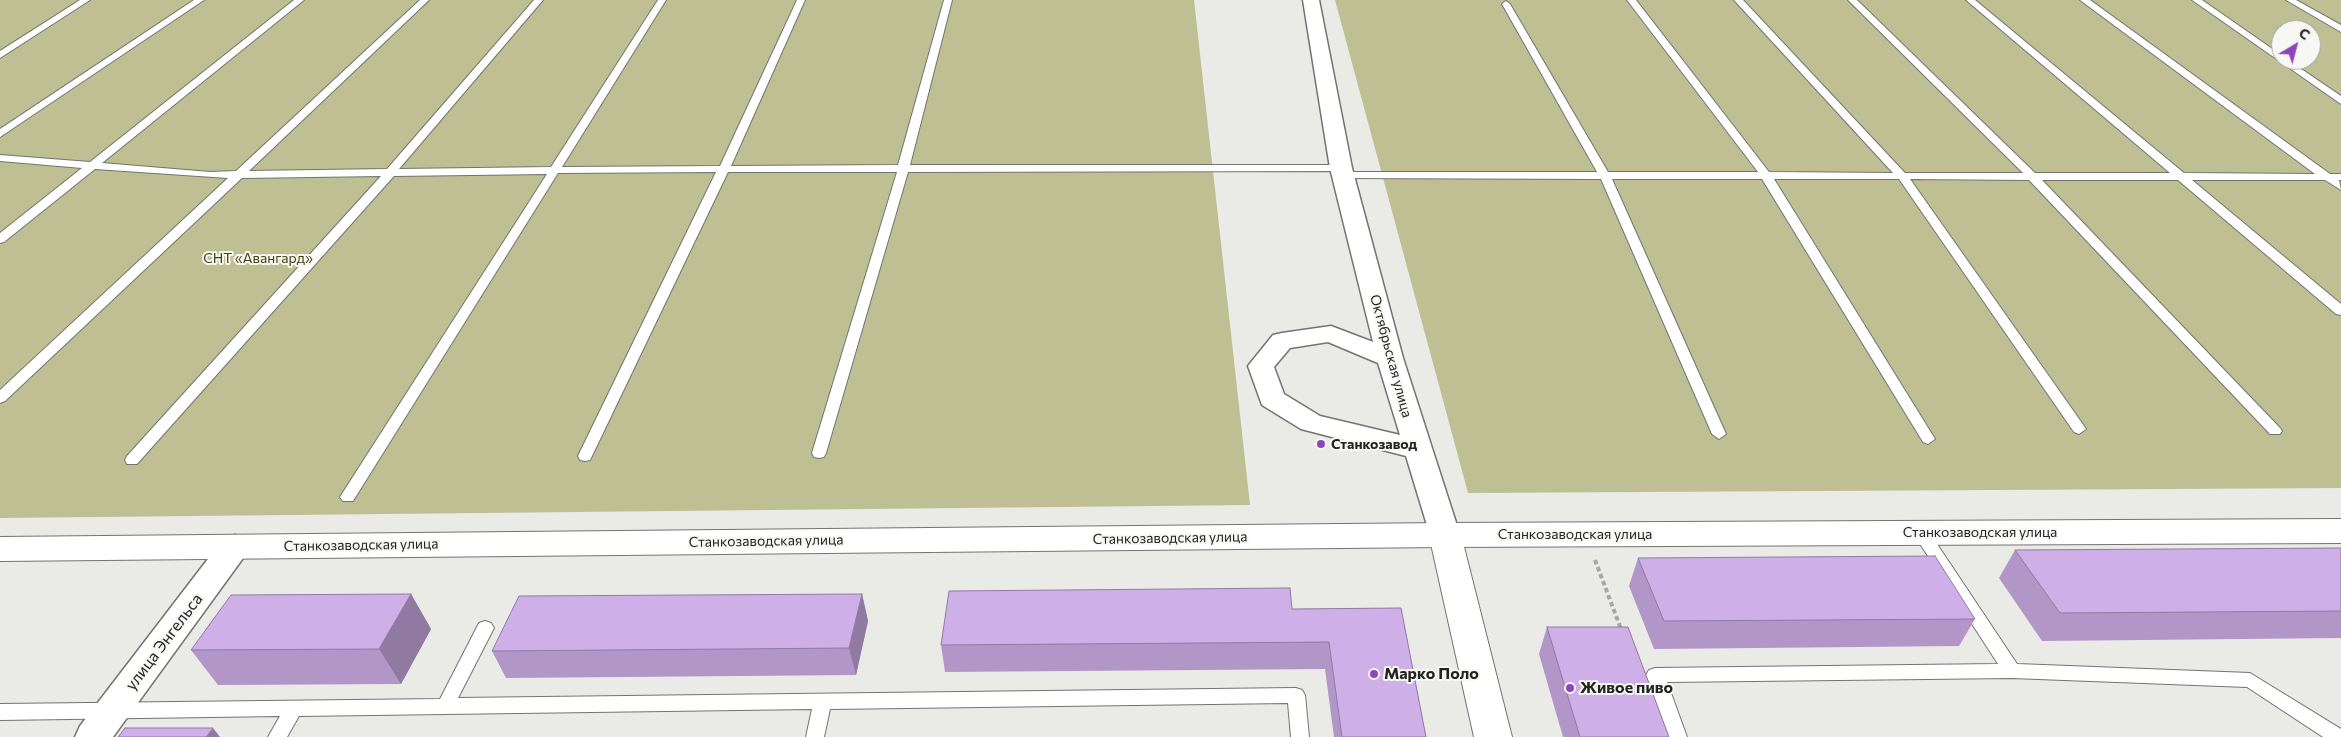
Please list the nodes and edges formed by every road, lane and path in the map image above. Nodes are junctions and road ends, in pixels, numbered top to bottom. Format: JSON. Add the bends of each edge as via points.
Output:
{"nodes":[{"id":1,"x":86,"y":0,"type":"edge"},
{"id":2,"x":200,"y":0,"type":"edge"},
{"id":3,"x":300,"y":0,"type":"edge"},
{"id":4,"x":425,"y":0,"type":"edge"},
{"id":5,"x":539,"y":0,"type":"edge"},
{"id":6,"x":662,"y":0,"type":"edge"},
{"id":7,"x":801,"y":0,"type":"edge"},
{"id":8,"x":948,"y":0,"type":"edge"},
{"id":9,"x":1311,"y":0,"type":"edge"},
{"id":10,"x":1632,"y":0,"type":"edge"},
{"id":11,"x":1738,"y":0,"type":"edge"},
{"id":12,"x":1852,"y":0,"type":"edge"},
{"id":13,"x":1970,"y":0,"type":"edge"},
{"id":14,"x":2084,"y":0,"type":"edge"},
{"id":15,"x":2196,"y":0,"type":"edge"},
{"id":16,"x":2290,"y":0,"type":"edge"},
{"id":17,"x":1506,"y":4,"type":"dead end"},
{"id":18,"x":2341,"y":29,"type":"edge"},
{"id":19,"x":2271,"y":53,"type":"edge"},
{"id":20,"x":0,"y":55,"type":"edge"},
{"id":21,"x":2296,"y":70,"type":"edge"},
{"id":22,"x":2341,"y":101,"type":"edge"},
{"id":23,"x":0,"y":134,"type":"edge"},
{"id":24,"x":0,"y":158,"type":"edge"},
{"id":25,"x":89,"y":166,"type":"junction"},
{"id":26,"x":903,"y":169,"type":"junction"},
{"id":27,"x":556,"y":170,"type":"junction"},
{"id":28,"x":723,"y":170,"type":"junction"},
{"id":29,"x":1342,"y":172,"type":"junction"},
{"id":30,"x":390,"y":173,"type":"junction"},
{"id":31,"x":238,"y":175,"type":"junction"},
{"id":32,"x":1605,"y":176,"type":"junction"},
{"id":33,"x":1766,"y":176,"type":"junction"},
{"id":34,"x":1902,"y":176,"type":"junction"},
{"id":35,"x":2032,"y":176,"type":"junction"},
{"id":36,"x":2183,"y":176,"type":"junction"},
{"id":37,"x":2326,"y":177,"type":"junction"},
{"id":38,"x":2341,"y":177,"type":"edge"},
{"id":39,"x":2341,"y":187,"type":"edge"},
{"id":40,"x":0,"y":239,"type":"edge"},
{"id":41,"x":2341,"y":311,"type":"edge"},
{"id":42,"x":1390,"y":358,"type":"junction"},
{"id":43,"x":0,"y":398,"type":"edge"},
{"id":44,"x":2079,"y":429,"type":"dead end"},
{"id":45,"x":2275,"y":431,"type":"dead end"},
{"id":46,"x":1719,"y":434,"type":"dead end"},
{"id":47,"x":1928,"y":439,"type":"dead end"},
{"id":48,"x":1417,"y":449,"type":"junction"},
{"id":49,"x":819,"y":453,"type":"dead end"},
{"id":50,"x":585,"y":456,"type":"dead end"},
{"id":51,"x":132,"y":460,"type":"dead end"},
{"id":52,"x":348,"y":497,"type":"dead end"},
{"id":53,"x":2341,"y":531,"type":"edge"},
{"id":54,"x":1921,"y":533,"type":"junction"},
{"id":55,"x":1585,"y":534,"type":"junction"},
{"id":56,"x":1445,"y":535,"type":"junction"},
{"id":57,"x":235,"y":546,"type":"junction"},
{"id":58,"x":0,"y":548,"type":"edge"},
{"id":59,"x":485,"y":628,"type":"dead end"},
{"id":60,"x":1624,"y":638,"type":"edge"},
{"id":61,"x":2012,"y":671,"type":"junction"},
{"id":62,"x":823,"y":701,"type":"junction"},
{"id":63,"x":446,"y":705,"type":"junction"},
{"id":64,"x":295,"y":707,"type":"junction"},
{"id":65,"x":114,"y":710,"type":"junction"},
{"id":66,"x":0,"y":712,"type":"edge"},
{"id":67,"x":93,"y":737,"type":"edge"},
{"id":68,"x":277,"y":737,"type":"edge"},
{"id":69,"x":816,"y":737,"type":"edge"},
{"id":70,"x":1300,"y":737,"type":"edge"},
{"id":71,"x":1493,"y":737,"type":"edge"},
{"id":72,"x":1678,"y":737,"type":"edge"},
{"id":73,"x":2338,"y":737,"type":"edge"}],
"edges":[{"from":1,"to":20,"type":"lane"},
{"from":2,"to":23,"type":"lane"},
{"from":3,"to":25,"type":"lane"},
{"from":4,"to":31,"type":"lane"},
{"from":5,"to":30,"type":"lane"},
{"from":6,"to":27,"type":"lane"},
{"from":7,"to":28,"type":"lane"},
{"from":8,"to":26,"type":"lane"},
{"from":9,"to":29,"type":"street","name":"Октябрьская улица"},
{"from":10,"to":33,"type":"lane"},
{"from":11,"to":34,"type":"lane"},
{"from":12,"to":35,"type":"lane"},
{"from":13,"to":36,"type":"lane"},
{"from":14,"to":37,"type":"lane"},
{"from":15,"to":19,"type":"lane"},
{"from":16,"to":18,"type":"lane"},
{"from":17,"to":32,"type":"lane"},
{"from":21,"to":22,"type":"lane"},
{"from":24,"to":25,"type":"lane"},
{"from":25,"to":31,"type":"lane"},
{"from":25,"to":40,"type":"lane"},
{"from":26,"to":28,"type":"lane"},
{"from":26,"to":29,"type":"lane"},
{"from":26,"to":49,"type":"lane"},
{"from":27,"to":28,"type":"lane"},
{"from":27,"to":30,"type":"lane"},
{"from":27,"to":52,"type":"lane"},
{"from":28,"to":50,"type":"lane"},
{"from":29,"to":32,"type":"lane"},
{"from":29,"to":42,"type":"street","name":"Октябрьская улица"},
{"from":30,"to":31,"type":"lane"},
{"from":30,"to":51,"type":"lane"},
{"from":31,"to":43,"type":"lane"},
{"from":32,"to":33,"type":"lane"},
{"from":32,"to":46,"type":"lane"},
{"from":33,"to":34,"type":"lane"},
{"from":33,"to":47,"type":"lane"},
{"from":34,"to":35,"type":"lane"},
{"from":34,"to":44,"type":"lane"},
{"from":35,"to":36,"type":"lane"},
{"from":35,"to":45,"type":"lane"},
{"from":36,"to":37,"type":"lane"},
{"from":36,"to":41,"type":"lane"},
{"from":37,"to":38,"type":"lane"},
{"from":37,"to":39,"type":"lane"},
{"from":42,"to":48,"type":"street","name":"Октябрьская улица"},
{"from":42,"to":48,"type":"street","via":[[1331,334],[1282,341],[1261,366],[1272,399],[1312,423]]},
{"from":48,"to":56,"type":"street","name":"Октябрьская улица"},
{"from":53,"to":54,"type":"street","name":"Станкозаводская улица"},
{"from":54,"to":55,"type":"street","name":"Станкозаводская улица"},
{"from":54,"to":61,"type":"lane"},
{"from":55,"to":56,"type":"street","name":"Станкозаводская улица"},
{"from":55,"to":60,"type":"path"},
{"from":56,"to":57,"type":"street","name":"Станкозаводская улица"},
{"from":56,"to":71,"type":"street","name":"Октябрьская улица"},
{"from":57,"to":58,"type":"street","name":"Станкозаводская улица"},
{"from":57,"to":65,"type":"street","name":"улица Энгельса"},
{"from":59,"to":63,"type":"lane"},
{"from":61,"to":72,"type":"lane","via":[[1655,675]]},
{"from":61,"to":73,"type":"lane","via":[[2250,680]]},
{"from":62,"to":63,"type":"lane"},
{"from":62,"to":69,"type":"lane"},
{"from":62,"to":70,"type":"lane","via":[[1296,696]]},
{"from":63,"to":64,"type":"lane"},
{"from":64,"to":65,"type":"lane"},
{"from":64,"to":68,"type":"lane"},
{"from":65,"to":66,"type":"lane"},
{"from":65,"to":67,"type":"street","name":"улица Энгельса"}]}
